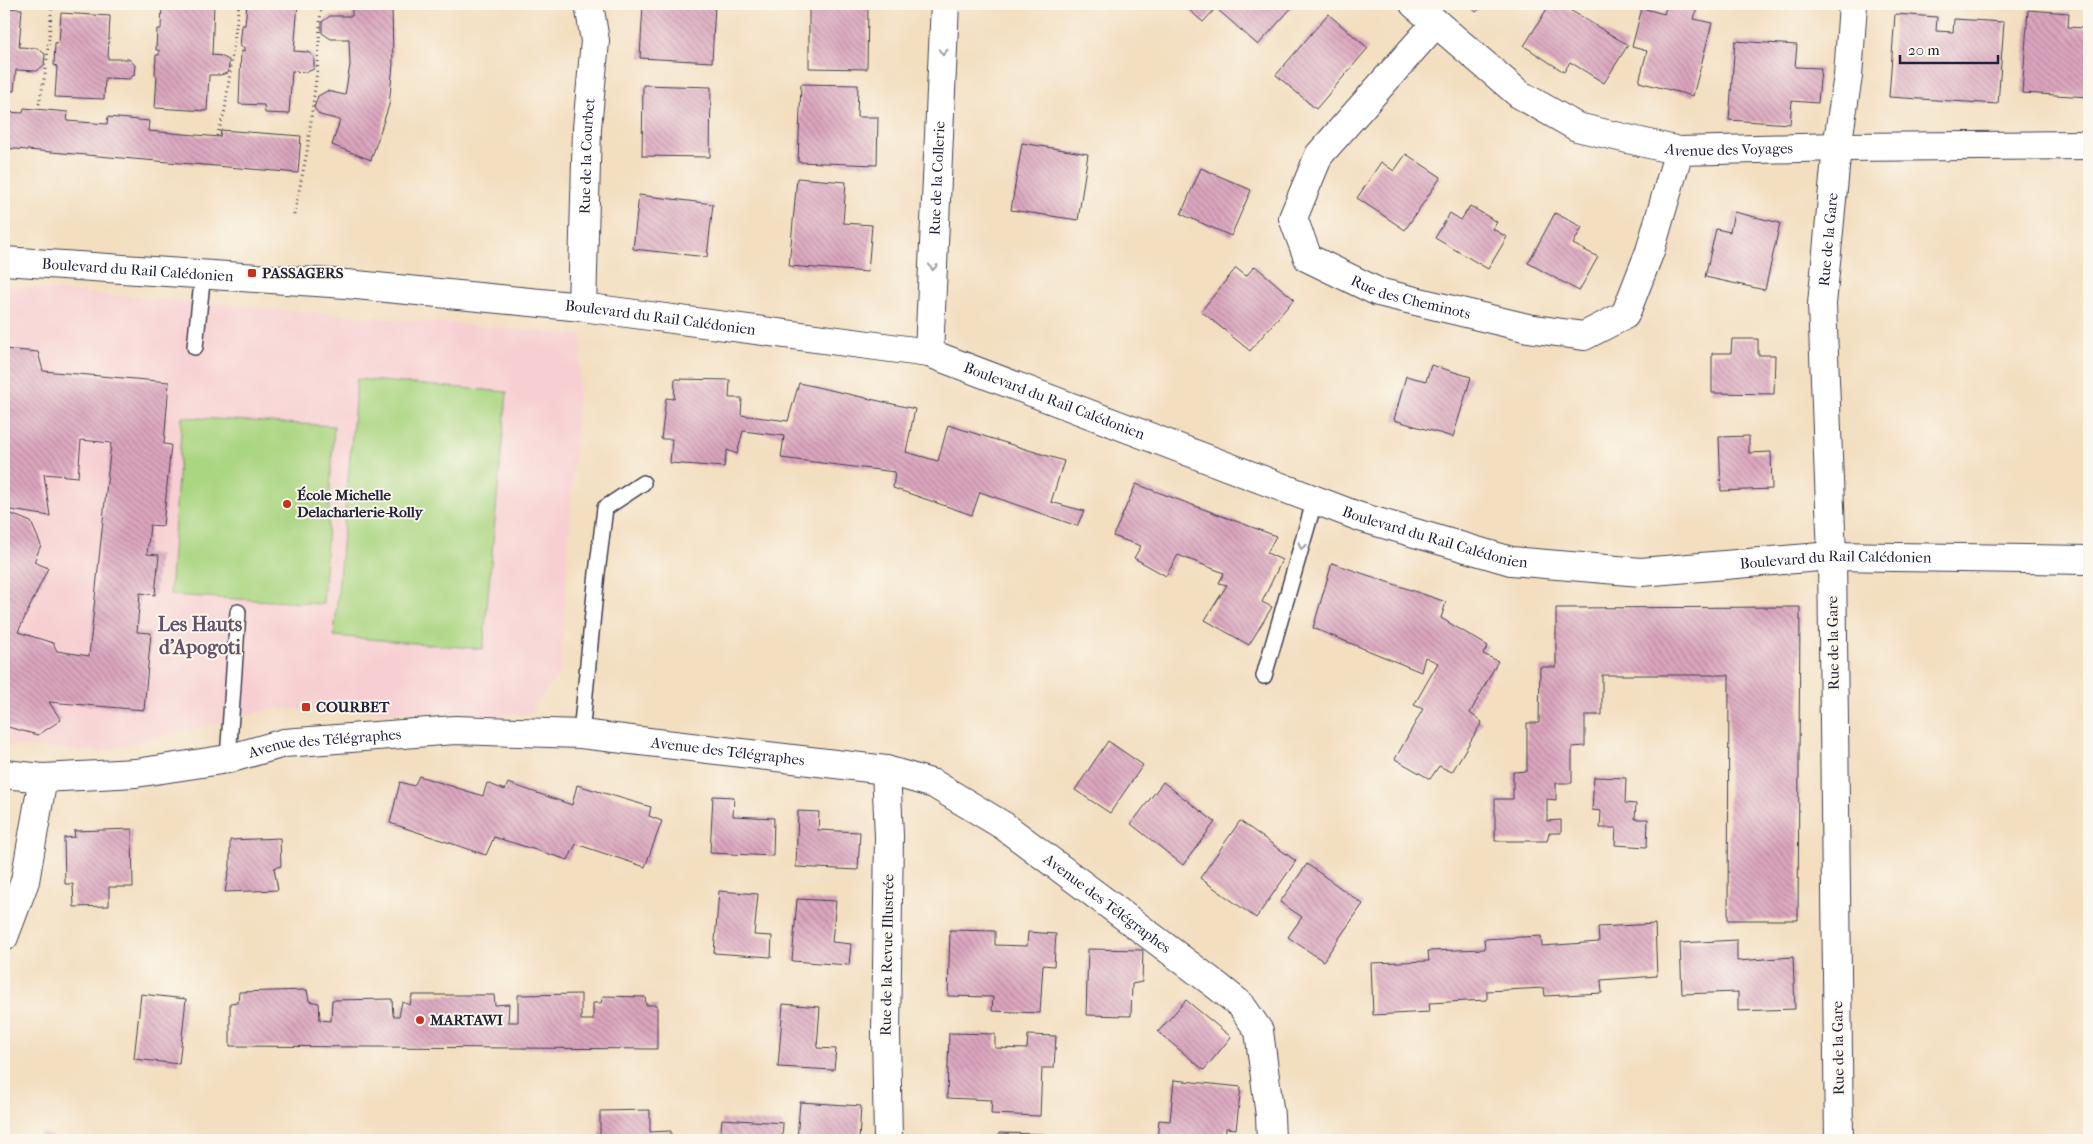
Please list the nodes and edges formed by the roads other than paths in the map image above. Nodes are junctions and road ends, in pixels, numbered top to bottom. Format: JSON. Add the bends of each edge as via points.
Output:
{"nodes":[{"id":1,"x":590,"y":4,"type":"edge"},
{"id":2,"x":945,"y":4,"type":"edge"},
{"id":3,"x":1414,"y":4,"type":"edge"},
{"id":4,"x":1853,"y":4,"type":"edge"},
{"id":5,"x":1436,"y":23,"type":"junction"},
{"id":6,"x":2089,"y":145,"type":"edge"},
{"id":7,"x":1837,"y":147,"type":"junction"},
{"id":8,"x":1679,"y":151,"type":"junction"},
{"id":9,"x":4,"y":261,"type":"edge"},
{"id":10,"x":203,"y":273,"type":"junction"},
{"id":11,"x":582,"y":307,"type":"junction"},
{"id":12,"x":196,"y":347,"type":"dead end"},
{"id":13,"x":929,"y":352,"type":"junction"},
{"id":14,"x":643,"y":483,"type":"dead end"},
{"id":15,"x":1315,"y":500,"type":"junction"},
{"id":16,"x":1832,"y":556,"type":"junction"},
{"id":17,"x":2089,"y":560,"type":"edge"},
{"id":18,"x":238,"y":612,"type":"dead end"},
{"id":19,"x":1264,"y":676,"type":"dead end"},
{"id":20,"x":581,"y":734,"type":"junction"},
{"id":21,"x":228,"y":759,"type":"junction"},
{"id":22,"x":886,"y":770,"type":"junction"},
{"id":23,"x":4,"y":774,"type":"edge"},
{"id":24,"x":43,"y":778,"type":"junction"},
{"id":25,"x":4,"y":937,"type":"edge"},
{"id":26,"x":888,"y":1140,"type":"edge"},
{"id":27,"x":1271,"y":1140,"type":"edge"},
{"id":28,"x":1839,"y":1140,"type":"edge"}],
"edges":[{"from":1,"to":11,"type":"street","name":"Rue de la Courbet","via":[[595,41],[587,128]]},
{"from":2,"to":13,"type":"street","name":"Rue de la Collerie","one_way":true},
{"from":3,"to":5,"type":"street","name":"Avenue des Voyages"},
{"from":4,"to":7,"type":"street","name":"Rue de la Gare","via":[[1848,76]]},
{"from":5,"to":8,"type":"street","name":"Avenue des Voyages","via":[[1519,94],[1577,127]]},
{"from":5,"to":8,"type":"street","name":"Rue des Cheminots","via":[[1318,155],[1293,218],[1308,258],[1378,292],[1528,328],[1584,336],[1625,315],[1650,251]]},
{"from":6,"to":7,"type":"street","name":"Avenue des Voyages"},
{"from":7,"to":8,"type":"street","name":"Avenue des Voyages"},
{"from":7,"to":16,"type":"street","name":"Rue de la Gare","via":[[1822,304]]},
{"from":9,"to":10,"type":"street","name":"Boulevard du Rail Calédonien"},
{"from":10,"to":11,"type":"street","name":"Boulevard du Rail Calédonien"},
{"from":10,"to":12,"type":"lane"},
{"from":11,"to":13,"type":"street","name":"Boulevard du Rail Calédonien"},
{"from":13,"to":15,"type":"street","name":"Boulevard du Rail Calédonien"},
{"from":14,"to":20,"type":"lane","via":[[605,508]]},
{"from":15,"to":16,"type":"street","name":"Boulevard du Rail Calédonien","via":[[1360,517],[1511,561],[1641,572]]},
{"from":15,"to":19,"type":"lane","one_way":true},
{"from":16,"to":17,"type":"street","name":"Boulevard du Rail Calédonien"},
{"from":16,"to":28,"type":"street","name":"Rue de la Gare"},
{"from":18,"to":21,"type":"lane"},
{"from":20,"to":21,"type":"street","name":"Avenue des Télégraphes","via":[[455,730],[327,739],[284,743]]},
{"from":20,"to":22,"type":"street","name":"Avenue des Télégraphes"},
{"from":21,"to":24,"type":"street","name":"Avenue des Télégraphes","via":[[136,773]]},
{"from":22,"to":26,"type":"street","name":"Rue de la Revue Illustrée","via":[[889,836]]},
{"from":22,"to":27,"type":"street","name":"Avenue des Télégraphes","via":[[934,784],[1004,826],[1241,1005],[1259,1031]]},
{"from":23,"to":24,"type":"street","name":"Avenue des Télégraphes"},
{"from":24,"to":25,"type":"street","via":[[25,881]]}]}
